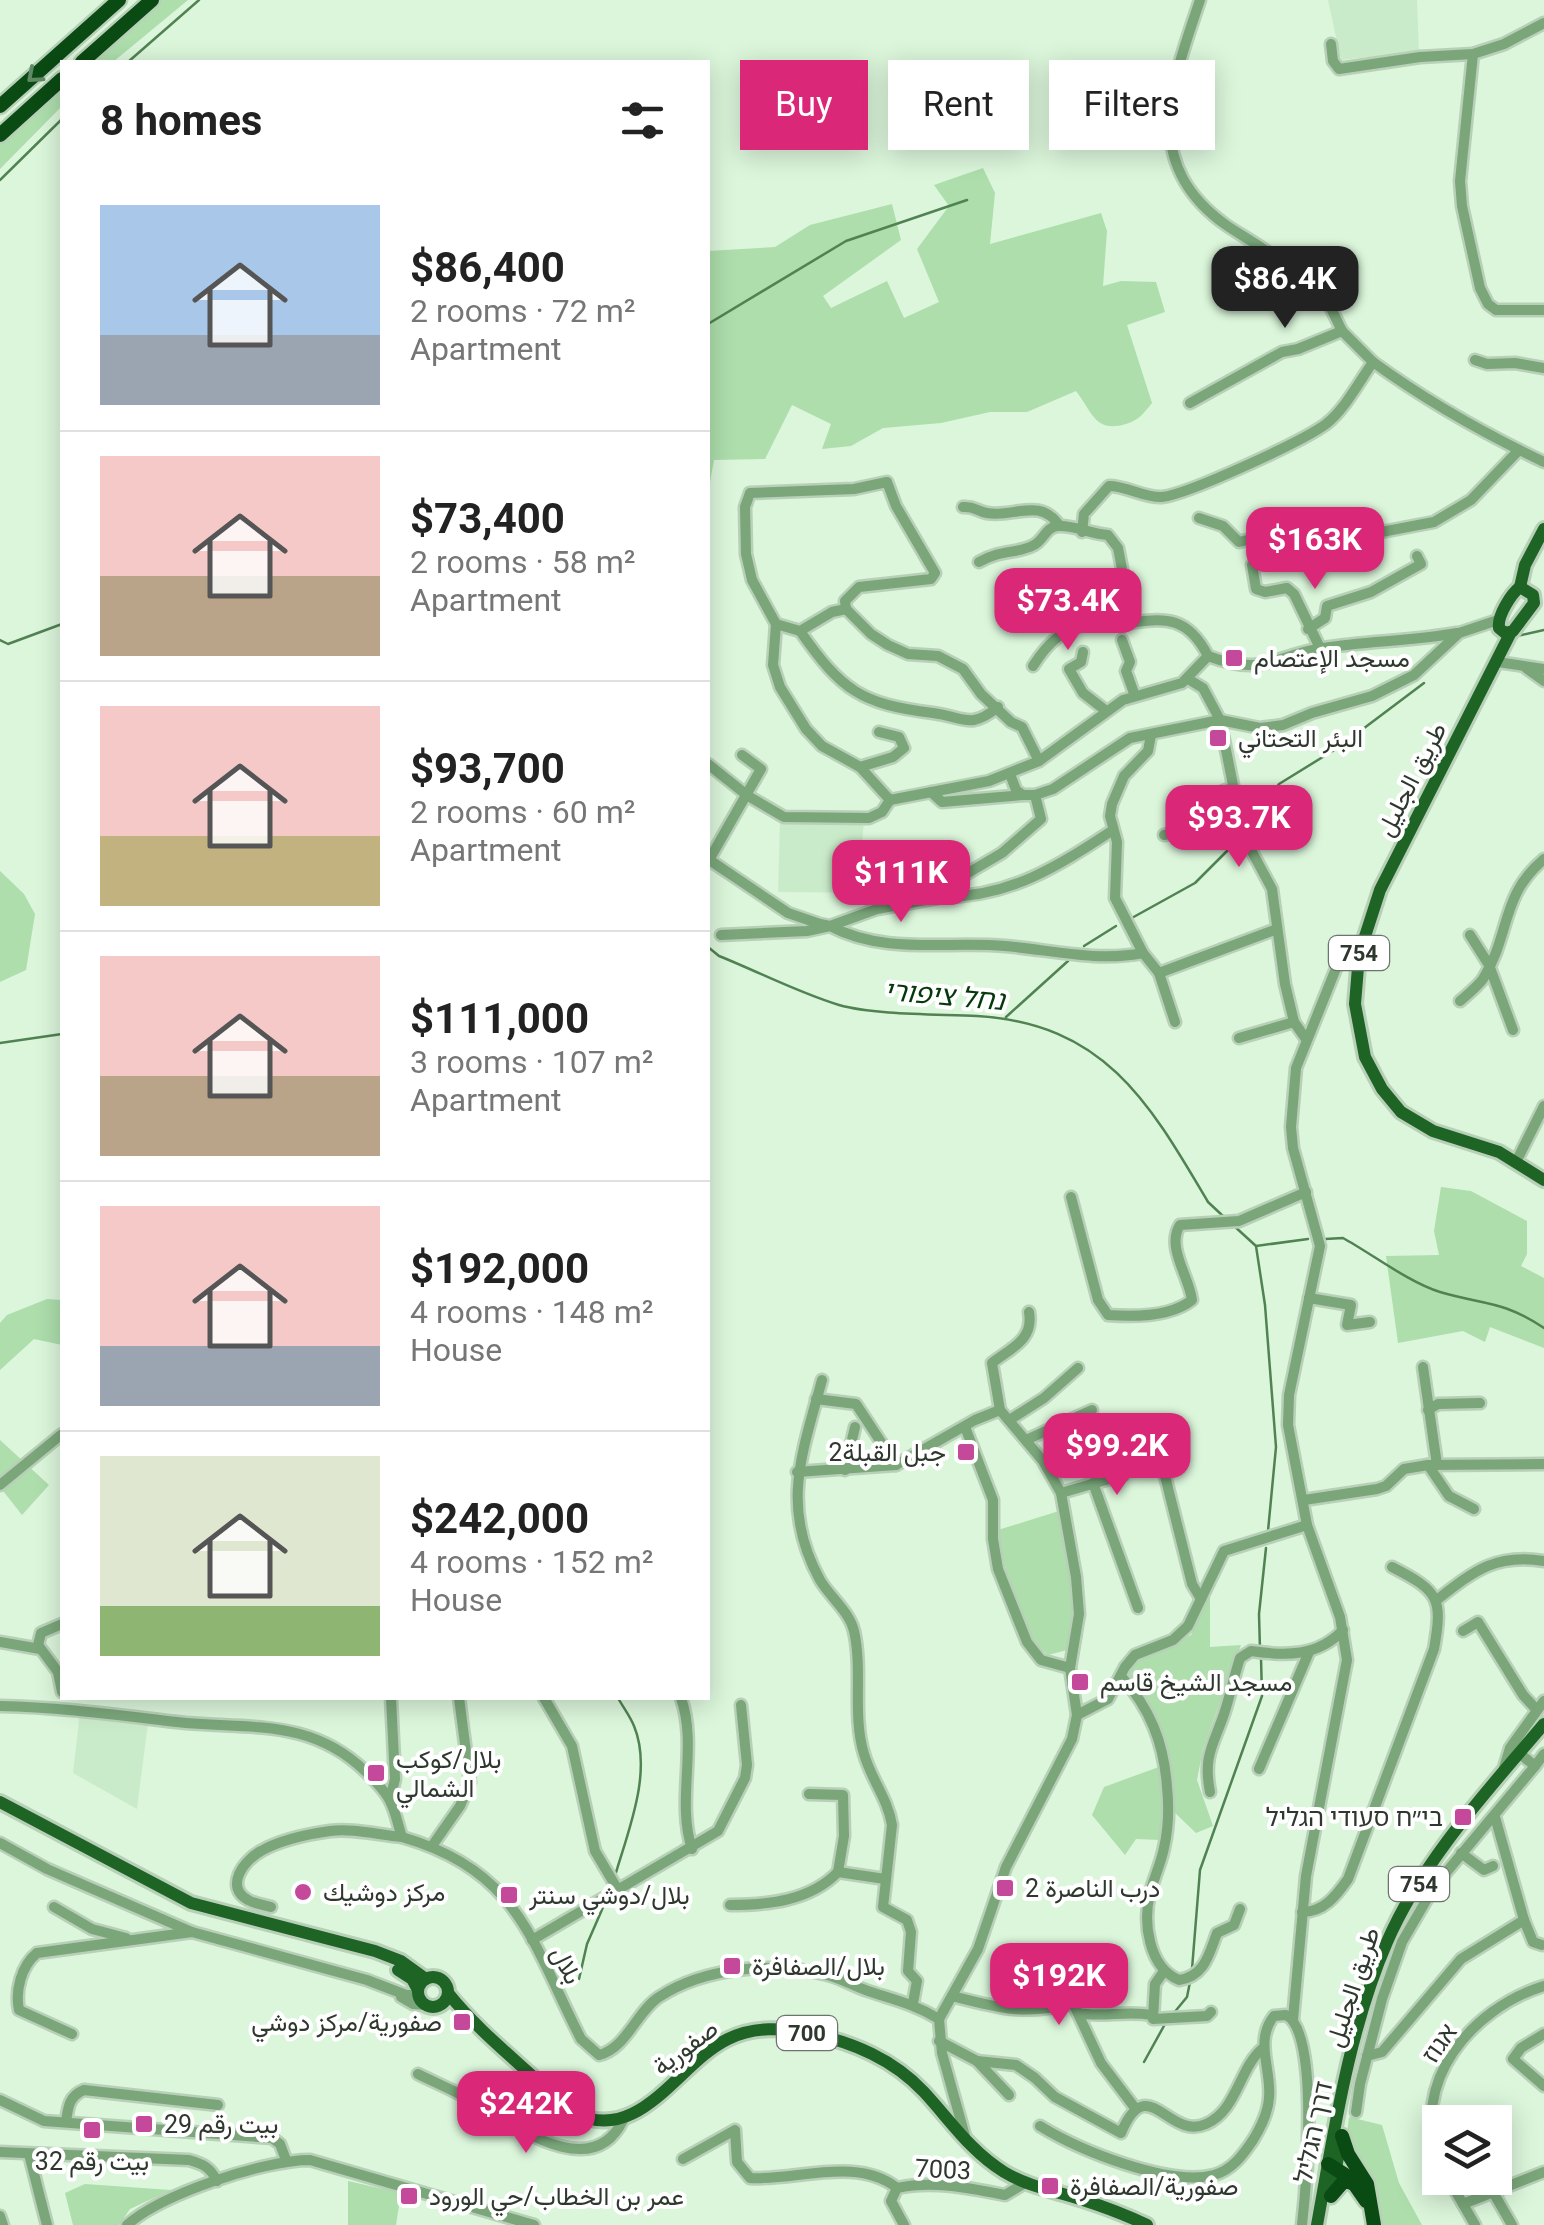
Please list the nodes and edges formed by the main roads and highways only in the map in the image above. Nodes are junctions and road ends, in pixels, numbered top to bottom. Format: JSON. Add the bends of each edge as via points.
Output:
{"nodes":[{"id":1,"x":120,"y":0,"type":"edge"},
{"id":2,"x":152,"y":0,"type":"edge"},
{"id":3,"x":84,"y":60,"type":"edge"},
{"id":4,"x":60,"y":81,"type":"edge"},
{"id":5,"x":0,"y":106,"type":"edge"},
{"id":6,"x":0,"y":134,"type":"edge"},
{"id":7,"x":1544,"y":532,"type":"edge"},
{"id":8,"x":1532,"y":593,"type":"edge"},
{"id":9,"x":1503,"y":627,"type":"junction"},
{"id":10,"x":1544,"y":1180,"type":"edge"},
{"id":11,"x":1544,"y":1724,"type":"edge"},
{"id":12,"x":0,"y":1802,"type":"edge"},
{"id":13,"x":0,"y":1810,"type":"edge"},
{"id":14,"x":429,"y":1995,"type":"junction"},
{"id":15,"x":1348,"y":2074,"type":"junction"},
{"id":16,"x":1342,"y":2136,"type":"junction"},
{"id":17,"x":1335,"y":2165,"type":"junction"},
{"id":18,"x":1361,"y":2184,"type":"junction"},
{"id":19,"x":1331,"y":2196,"type":"junction"},
{"id":20,"x":1147,"y":2225,"type":"edge"},
{"id":21,"x":1321,"y":2225,"type":"edge"},
{"id":22,"x":1374,"y":2225,"type":"edge"}],
"edges":[{"from":1,"to":5,"type":"highway","one_way":true},
{"from":2,"to":3,"type":"highway"},
{"from":4,"to":6,"type":"highway"},
{"from":7,"to":8,"type":"main road","via":[[1530,564]]},
{"from":8,"to":9,"type":"main road"},
{"from":8,"to":9,"type":"main road","via":[[1512,595]]},
{"from":9,"to":10,"type":"main road","name":"طريق الجليل","number":"754","via":[[1499,658],[1380,890],[1359,955],[1355,1004],[1360,1040],[1390,1101],[1416,1123],[1498,1152]]},
{"from":11,"to":15,"type":"main road","name":"طريق الجليل","number":"754","via":[[1401,1914],[1374,1976]]},
{"from":12,"to":14,"type":"main road","via":[[192,1903],[401,1962]]},
{"from":13,"to":14,"type":"main road","via":[[188,1910],[370,1958],[407,1975]]},
{"from":14,"to":20,"type":"main road","name":"صفورية","number":"700","via":[[472,2022],[573,2113],[589,2118],[624,2120],[709,2050],[752,2030],[848,2044],[884,2058],[985,2159],[1025,2183]]},
{"from":15,"to":16,"type":"main road","name":"דרך הגליל","number":"754"},
{"from":15,"to":17,"type":"main road","name":"דרך הגליל","number":"754"},
{"from":16,"to":17,"type":"main road","name":"דרך הגליל","number":"754"},
{"from":16,"to":18,"type":"highway"},
{"from":17,"to":18,"type":"highway"},
{"from":17,"to":19,"type":"main road","name":"דרך הגליל","number":"754"},
{"from":17,"to":21,"type":"main road","name":"דרך הגליל","number":"754"},
{"from":18,"to":19,"type":"highway","via":[[1344,2182]]},
{"from":18,"to":22,"type":"highway"},
{"from":19,"to":21,"type":"main road","name":"דרך הגליל","number":"754"}]}
